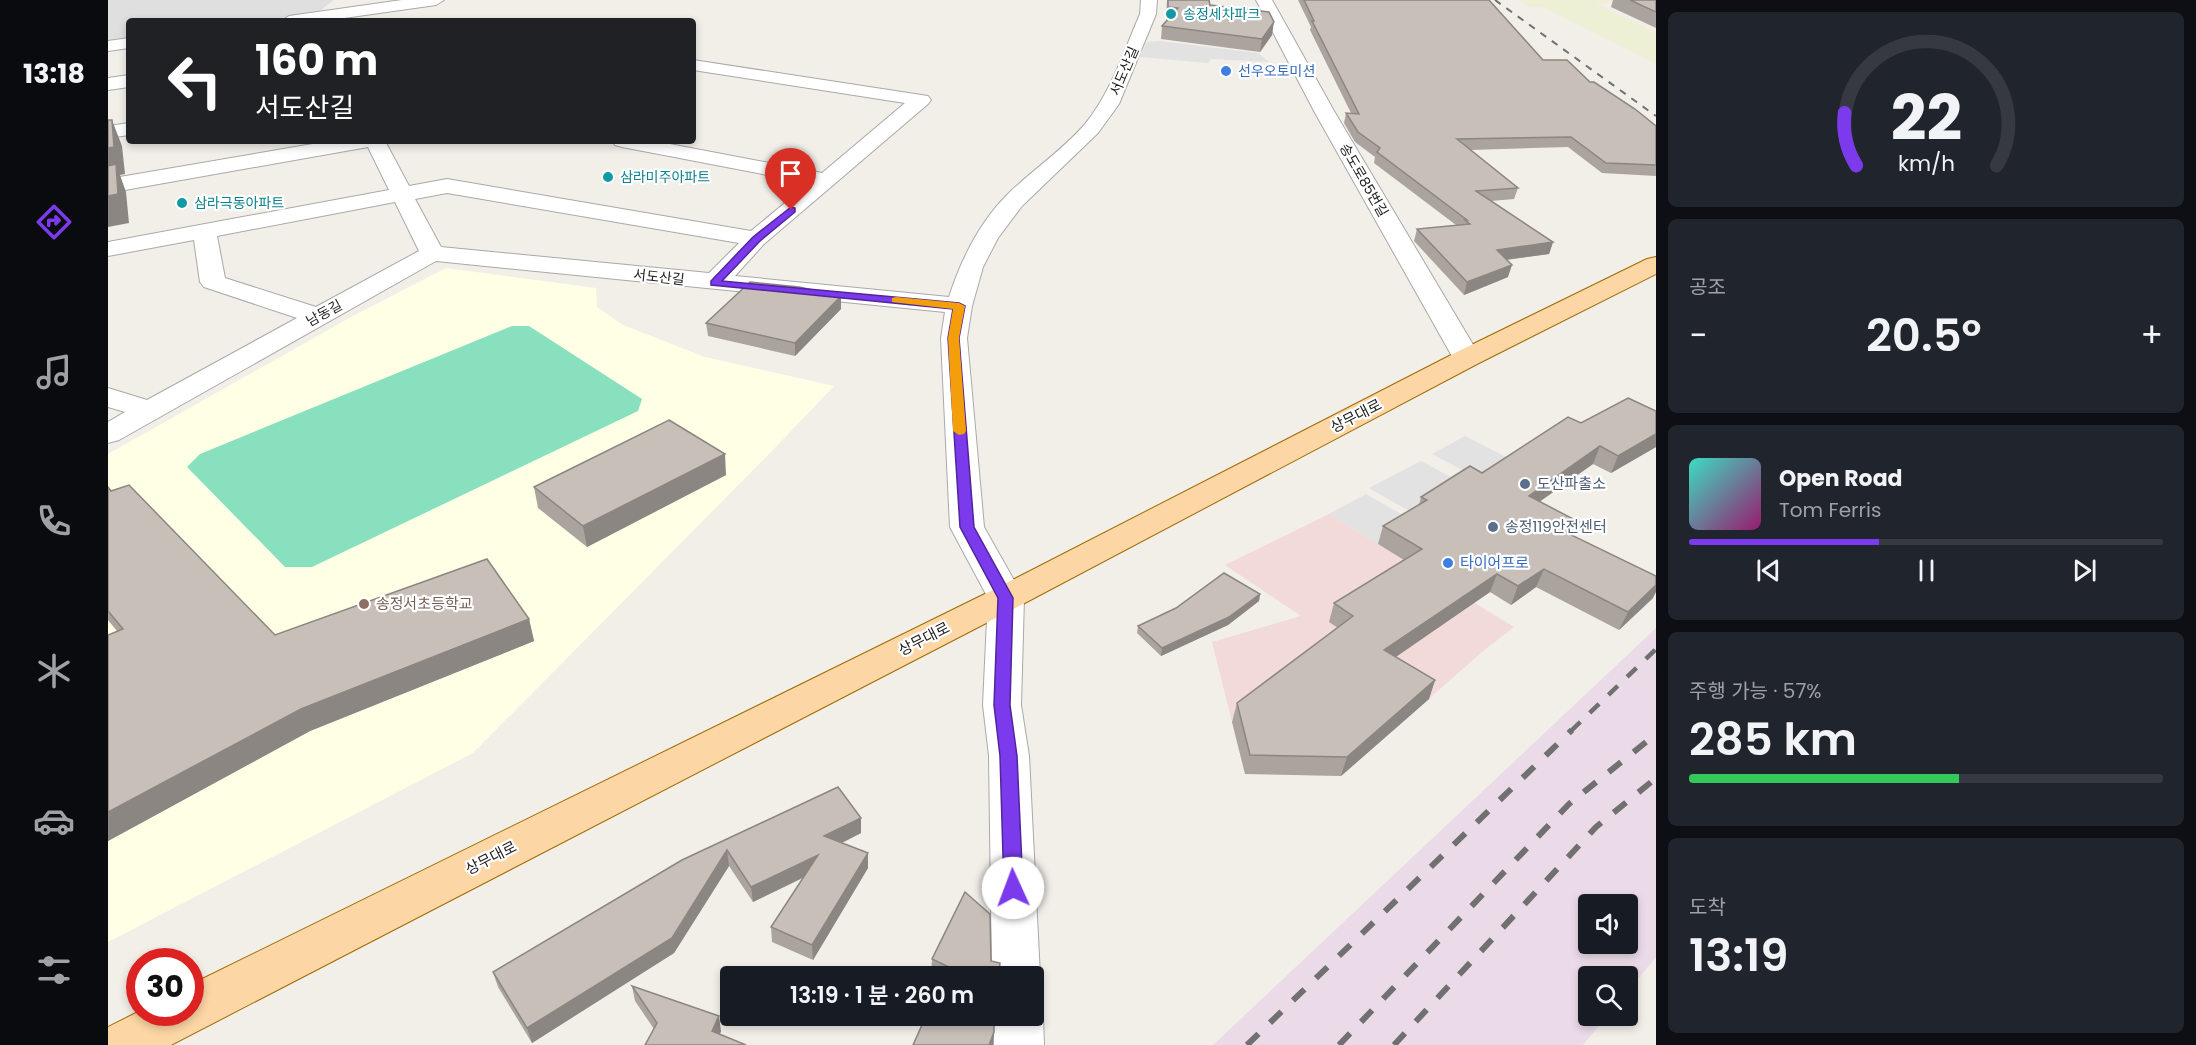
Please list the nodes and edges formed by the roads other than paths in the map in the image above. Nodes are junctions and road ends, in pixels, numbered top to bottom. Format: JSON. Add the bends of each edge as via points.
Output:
{"nodes":[{"id":1,"x":436,"y":0,"type":"edge"},
{"id":2,"x":1149,"y":0,"type":"edge"},
{"id":3,"x":1264,"y":0,"type":"edge"},
{"id":4,"x":313,"y":18,"type":"edge"},
{"id":5,"x":126,"y":43,"type":"edge"},
{"id":6,"x":108,"y":46,"type":"edge"},
{"id":7,"x":696,"y":65,"type":"edge"},
{"id":8,"x":126,"y":81,"type":"edge"},
{"id":9,"x":108,"y":84,"type":"edge"},
{"id":10,"x":126,"y":129,"type":"edge"},
{"id":11,"x":108,"y":132,"type":"edge"},
{"id":12,"x":349,"y":144,"type":"edge"},
{"id":13,"x":376,"y":144,"type":"edge"},
{"id":14,"x":638,"y":144,"type":"edge"},
{"id":15,"x":826,"y":180,"type":"junction"},
{"id":16,"x":108,"y":186,"type":"edge"},
{"id":17,"x":400,"y":194,"type":"junction"},
{"id":18,"x":204,"y":230,"type":"junction"},
{"id":19,"x":756,"y":239,"type":"junction"},
{"id":20,"x":108,"y":249,"type":"edge"},
{"id":21,"x":432,"y":253,"type":"junction"},
{"id":22,"x":1656,"y":264,"type":"edge"},
{"id":23,"x":714,"y":283,"type":"junction"},
{"id":24,"x":959,"y":306,"type":"junction"},
{"id":25,"x":318,"y":316,"type":"junction"},
{"id":26,"x":1467,"y":358,"type":"junction"},
{"id":27,"x":108,"y":397,"type":"edge"},
{"id":28,"x":148,"y":411,"type":"junction"},
{"id":29,"x":108,"y":434,"type":"edge"},
{"id":30,"x":1005,"y":598,"type":"junction"},
{"id":31,"x":1016,"y":966,"type":"edge"},
{"id":32,"x":204,"y":1003,"type":"edge"},
{"id":33,"x":159,"y":1026,"type":"edge"},
{"id":34,"x":1018,"y":1026,"type":"edge"},
{"id":35,"x":122,"y":1045,"type":"edge"},
{"id":36,"x":1019,"y":1045,"type":"edge"}],
"edges":[{"from":1,"to":4,"type":"street"},
{"from":2,"to":24,"type":"street","name":"서도산길","via":[[1148,14],[1112,100],[1091,129],[1007,210],[971,267]]},
{"from":3,"to":26,"type":"street","name":"송도로85번길"},
{"from":5,"to":6,"type":"street"},
{"from":7,"to":15,"type":"street","via":[[921,100]]},
{"from":8,"to":9,"type":"street"},
{"from":10,"to":11,"type":"street"},
{"from":12,"to":16,"type":"street"},
{"from":13,"to":17,"type":"street"},
{"from":14,"to":15,"type":"street"},
{"from":15,"to":19,"type":"street"},
{"from":17,"to":18,"type":"street"},
{"from":17,"to":19,"type":"street","via":[[447,186]]},
{"from":17,"to":21,"type":"street"},
{"from":18,"to":20,"type":"street"},
{"from":18,"to":25,"type":"street","via":[[213,282]]},
{"from":19,"to":23,"type":"street"},
{"from":21,"to":23,"type":"street","name":"서도산길"},
{"from":21,"to":25,"type":"street","name":"남동길"},
{"from":22,"to":26,"type":"main road","name":"상무대로"},
{"from":23,"to":24,"type":"street","name":"서도산길"},
{"from":24,"to":30,"type":"street","name":"서도산길","via":[[954,338],[967,527]]},
{"from":25,"to":28,"type":"street","name":"남동길"},
{"from":26,"to":30,"type":"main road","name":"상무대로"},
{"from":27,"to":28,"type":"street"},
{"from":28,"to":29,"type":"street","name":"남동길"},
{"from":30,"to":31,"type":"street","name":"서도산길","via":[[1002,705],[1009,756]]},
{"from":30,"to":32,"type":"main road","name":"상무대로"},
{"from":33,"to":35,"type":"main road"},
{"from":34,"to":36,"type":"street"}]}
